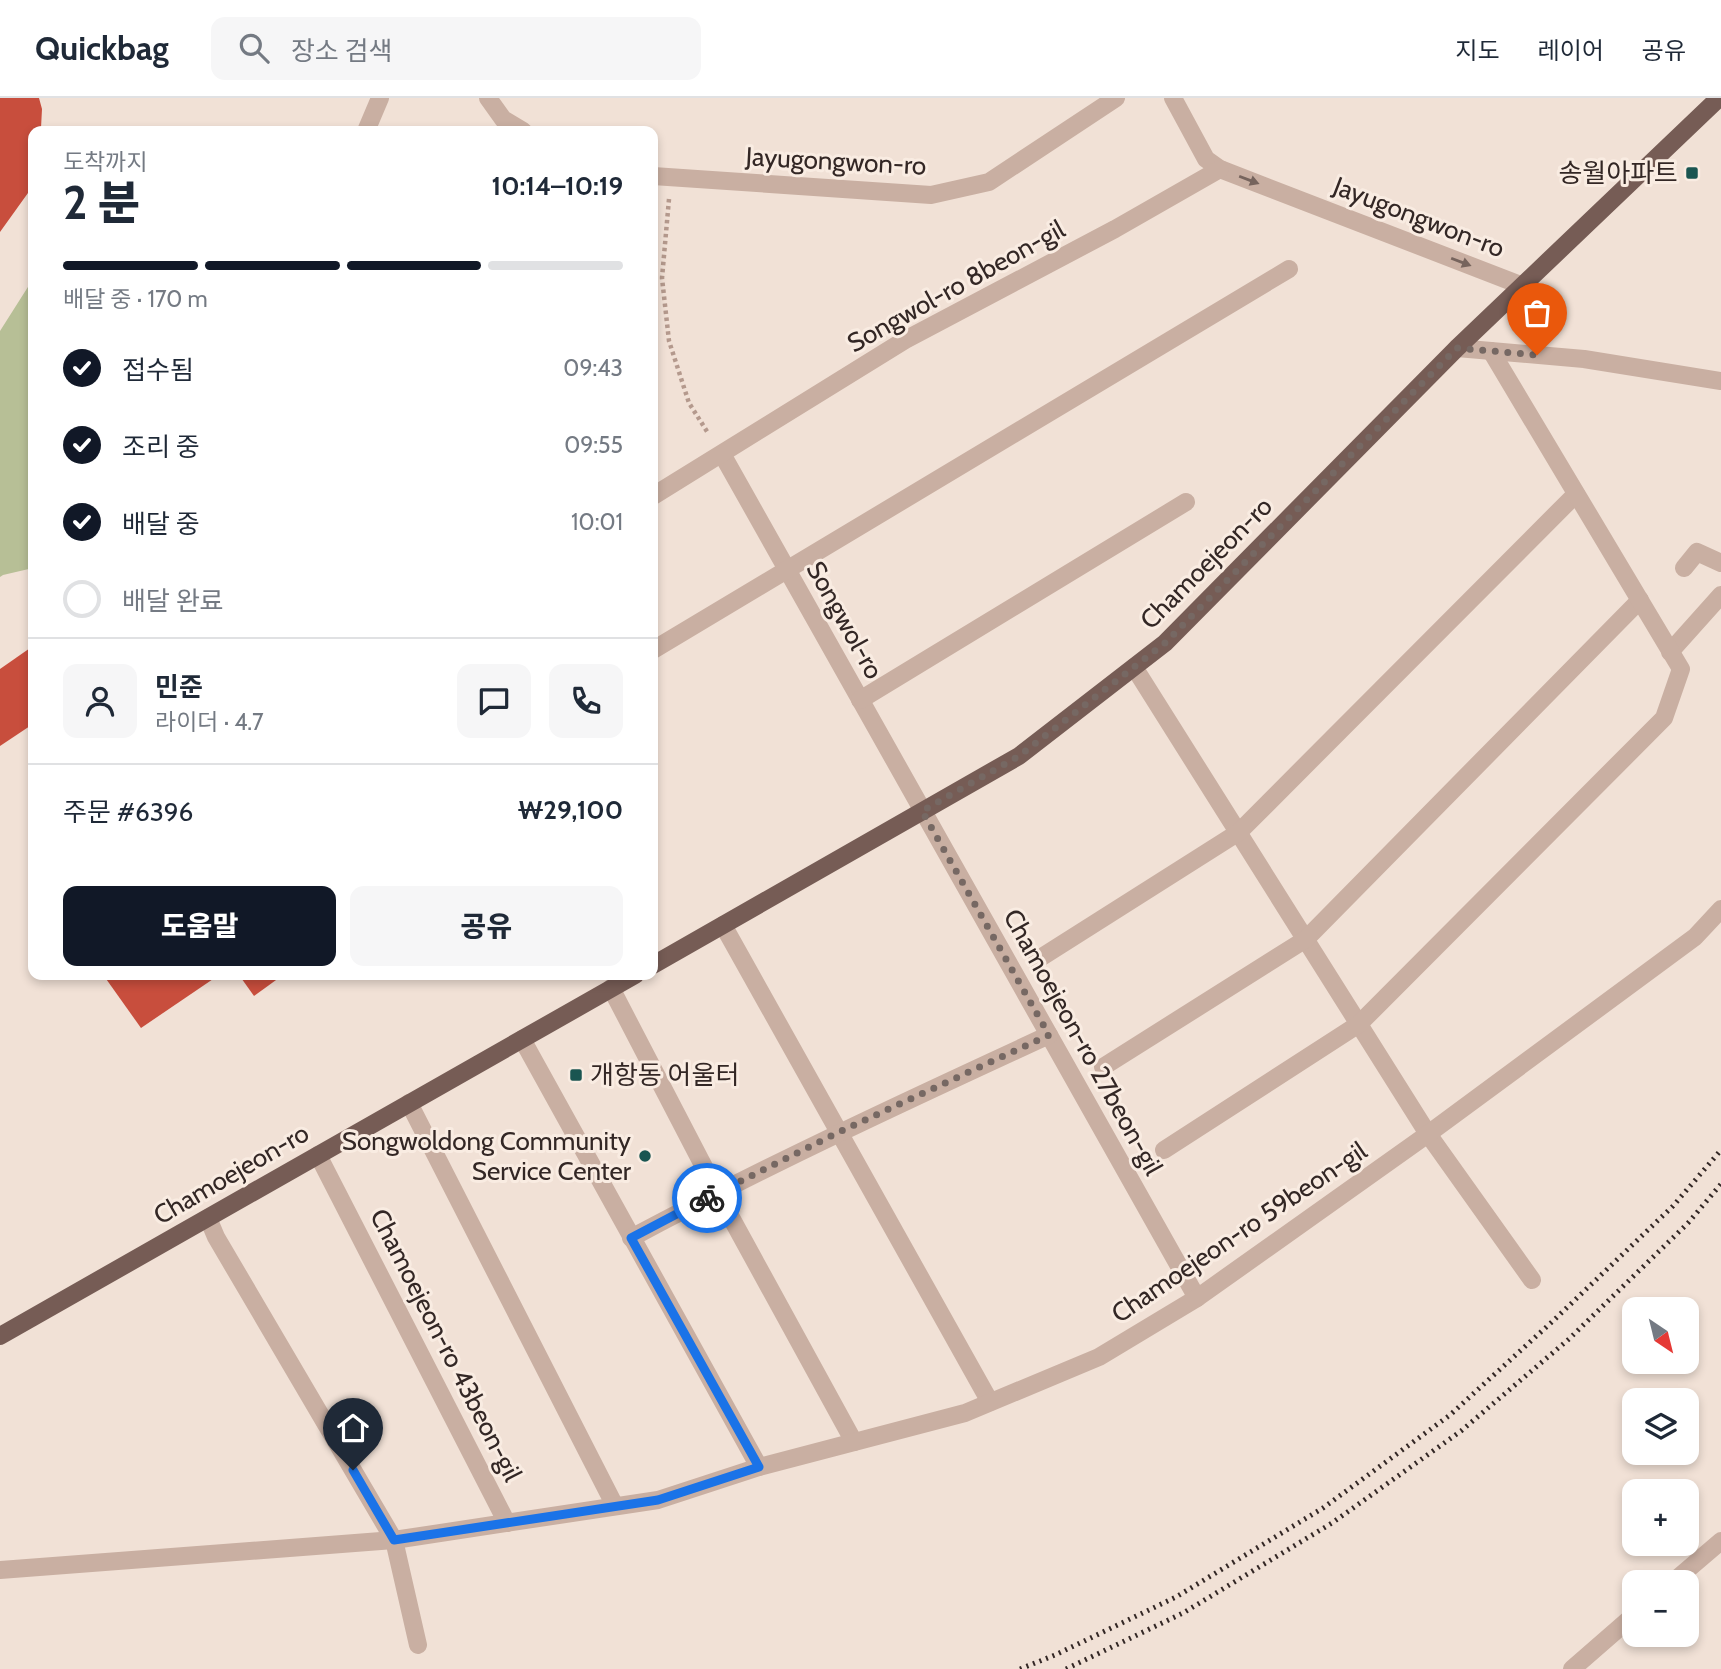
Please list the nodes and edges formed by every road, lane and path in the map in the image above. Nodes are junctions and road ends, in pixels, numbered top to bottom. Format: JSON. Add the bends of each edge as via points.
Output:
{"nodes":[{"id":1,"x":380,"y":98,"type":"edge"},
{"id":2,"x":488,"y":98,"type":"edge"},
{"id":3,"x":1116,"y":98,"type":"edge"},
{"id":4,"x":1173,"y":98,"type":"edge"},
{"id":5,"x":1718,"y":98,"type":"edge"},
{"id":6,"x":368,"y":126,"type":"edge"},
{"id":7,"x":515,"y":126,"type":"edge"},
{"id":8,"x":1220,"y":169,"type":"junction"},
{"id":9,"x":662,"y":176,"type":"edge"},
{"id":10,"x":1289,"y":269,"type":"dead end"},
{"id":11,"x":1522,"y":286,"type":"junction"},
{"id":12,"x":1457,"y":348,"type":"junction"},
{"id":13,"x":1491,"y":351,"type":"junction"},
{"id":14,"x":1721,"y":381,"type":"edge"},
{"id":15,"x":722,"y":454,"type":"junction"},
{"id":16,"x":658,"y":493,"type":"edge"},
{"id":17,"x":1576,"y":494,"type":"junction"},
{"id":18,"x":1186,"y":502,"type":"dead end"},
{"id":19,"x":1721,"y":563,"type":"edge"},
{"id":20,"x":1684,"y":568,"type":"dead end"},
{"id":21,"x":786,"y":569,"type":"junction"},
{"id":22,"x":1721,"y":595,"type":"edge"},
{"id":23,"x":1640,"y":600,"type":"junction"},
{"id":24,"x":658,"y":647,"type":"edge"},
{"id":25,"x":1670,"y":652,"type":"junction"},
{"id":26,"x":1134,"y":667,"type":"junction"},
{"id":27,"x":860,"y":700,"type":"junction"},
{"id":28,"x":922,"y":811,"type":"junction"},
{"id":29,"x":1239,"y":832,"type":"junction"},
{"id":30,"x":1721,"y":909,"type":"edge"},
{"id":31,"x":723,"y":925,"type":"junction"},
{"id":32,"x":1306,"y":939,"type":"junction"},
{"id":33,"x":1037,"y":960,"type":"dead end"},
{"id":34,"x":658,"y":962,"type":"edge"},
{"id":35,"x":626,"y":980,"type":"edge"},
{"id":36,"x":611,"y":989,"type":"junction"},
{"id":37,"x":1359,"y":1024,"type":"junction"},
{"id":38,"x":1049,"y":1035,"type":"junction"},
{"id":39,"x":522,"y":1040,"type":"junction"},
{"id":40,"x":1104,"y":1067,"type":"dead end"},
{"id":41,"x":409,"y":1103,"type":"junction"},
{"id":42,"x":839,"y":1132,"type":"junction"},
{"id":43,"x":1428,"y":1133,"type":"junction"},
{"id":44,"x":1164,"y":1150,"type":"dead end"},
{"id":45,"x":318,"y":1155,"type":"junction"},
{"id":46,"x":717,"y":1192,"type":"junction"},
{"id":47,"x":208,"y":1218,"type":"junction"},
{"id":48,"x":631,"y":1238,"type":"junction"},
{"id":49,"x":1532,"y":1280,"type":"dead end"},
{"id":50,"x":1197,"y":1298,"type":"junction"},
{"id":51,"x":0,"y":1336,"type":"edge"},
{"id":52,"x":990,"y":1402,"type":"junction"},
{"id":53,"x":854,"y":1442,"type":"junction"},
{"id":54,"x":759,"y":1467,"type":"junction"},
{"id":55,"x":615,"y":1506,"type":"junction"},
{"id":56,"x":507,"y":1523,"type":"junction"},
{"id":57,"x":394,"y":1540,"type":"junction"},
{"id":58,"x":1721,"y":1541,"type":"edge"},
{"id":59,"x":0,"y":1570,"type":"edge"},
{"id":60,"x":1687,"y":1570,"type":"edge"},
{"id":61,"x":1622,"y":1625,"type":"edge"},
{"id":62,"x":418,"y":1645,"type":"dead end"},
{"id":63,"x":1572,"y":1669,"type":"edge"}],
"edges":[{"from":1,"to":6,"type":"street"},
{"from":2,"to":7,"type":"street","via":[[503,119]]},
{"from":3,"to":9,"type":"street","name":"Jayugongwon-ro","via":[[989,183],[931,195]]},
{"from":4,"to":8,"type":"street","name":"Jayugongwon-ro","via":[[1206,159]]},
{"from":5,"to":11,"type":"main road","name":"Chamoejeon-ro"},
{"from":8,"to":11,"type":"street","name":"Jayugongwon-ro","one_way":true},
{"from":8,"to":15,"type":"street","name":"Songwol-ro 8beon-gil","via":[[905,340]]},
{"from":9,"to":15,"type":"path","via":[[662,278],[669,341],[688,403]]},
{"from":10,"to":21,"type":"street"},
{"from":11,"to":12,"type":"main road","name":"Chamoejeon-ro"},
{"from":12,"to":13,"type":"street"},
{"from":12,"to":26,"type":"main road","name":"Chamoejeon-ro","via":[[1165,643]]},
{"from":13,"to":14,"type":"street","via":[[1584,359]]},
{"from":13,"to":17,"type":"street"},
{"from":15,"to":16,"type":"street","name":"Songwol-ro 8beon-gil"},
{"from":15,"to":21,"type":"street","name":"Songwol-ro"},
{"from":17,"to":23,"type":"street"},
{"from":17,"to":29,"type":"street"},
{"from":18,"to":27,"type":"street"},
{"from":19,"to":20,"type":"street","via":[[1697,552]]},
{"from":21,"to":24,"type":"street"},
{"from":21,"to":27,"type":"street","name":"Songwol-ro"},
{"from":22,"to":25,"type":"street"},
{"from":23,"to":25,"type":"street"},
{"from":23,"to":32,"type":"street"},
{"from":25,"to":37,"type":"street","via":[[1681,669],[1664,718]]},
{"from":26,"to":28,"type":"main road","name":"Chamoejeon-ro","via":[[1019,756]]},
{"from":26,"to":29,"type":"street"},
{"from":27,"to":28,"type":"street","name":"Songwol-ro"},
{"from":28,"to":31,"type":"main road","name":"Chamoejeon-ro"},
{"from":28,"to":38,"type":"street","name":"Chamoejeon-ro 27beon-gil"},
{"from":29,"to":32,"type":"street"},
{"from":29,"to":33,"type":"street"},
{"from":30,"to":43,"type":"street","name":"Chamoejeon-ro 59beon-gil","via":[[1695,937]]},
{"from":31,"to":34,"type":"main road","name":"Chamoejeon-ro"},
{"from":31,"to":42,"type":"street"},
{"from":32,"to":37,"type":"street"},
{"from":32,"to":40,"type":"street"},
{"from":35,"to":36,"type":"main road","name":"Chamoejeon-ro"},
{"from":36,"to":39,"type":"main road","name":"Chamoejeon-ro"},
{"from":36,"to":46,"type":"street"},
{"from":37,"to":43,"type":"street"},
{"from":37,"to":44,"type":"street"},
{"from":38,"to":42,"type":"street"},
{"from":38,"to":50,"type":"street","name":"Chamoejeon-ro 27beon-gil"},
{"from":39,"to":41,"type":"main road","name":"Chamoejeon-ro"},
{"from":39,"to":48,"type":"street"},
{"from":41,"to":45,"type":"main road","name":"Chamoejeon-ro"},
{"from":41,"to":55,"type":"street"},
{"from":42,"to":46,"type":"street"},
{"from":42,"to":52,"type":"street"},
{"from":43,"to":49,"type":"street"},
{"from":43,"to":50,"type":"street","name":"Chamoejeon-ro 59beon-gil"},
{"from":45,"to":47,"type":"main road","name":"Chamoejeon-ro"},
{"from":45,"to":56,"type":"street","name":"Chamoejeon-ro 43beon-gil"},
{"from":46,"to":48,"type":"street"},
{"from":46,"to":53,"type":"street"},
{"from":47,"to":51,"type":"main road","name":"Chamoejeon-ro"},
{"from":47,"to":57,"type":"street"},
{"from":48,"to":54,"type":"street"},
{"from":50,"to":52,"type":"street","name":"Chamoejeon-ro 59beon-gil","via":[[1099,1357]]},
{"from":52,"to":53,"type":"street","name":"Chamoejeon-ro 59beon-gil"},
{"from":53,"to":54,"type":"street","name":"Chamoejeon-ro 59beon-gil"},
{"from":54,"to":55,"type":"street","name":"Chamoejeon-ro 59beon-gil","via":[[658,1500]]},
{"from":55,"to":56,"type":"street","name":"Chamoejeon-ro 59beon-gil"},
{"from":56,"to":57,"type":"street","name":"Chamoejeon-ro 59beon-gil"},
{"from":57,"to":59,"type":"street","name":"Chamoejeon-ro 59beon-gil"},
{"from":57,"to":62,"type":"street"},
{"from":58,"to":60,"type":"street"},
{"from":61,"to":63,"type":"street"}]}
